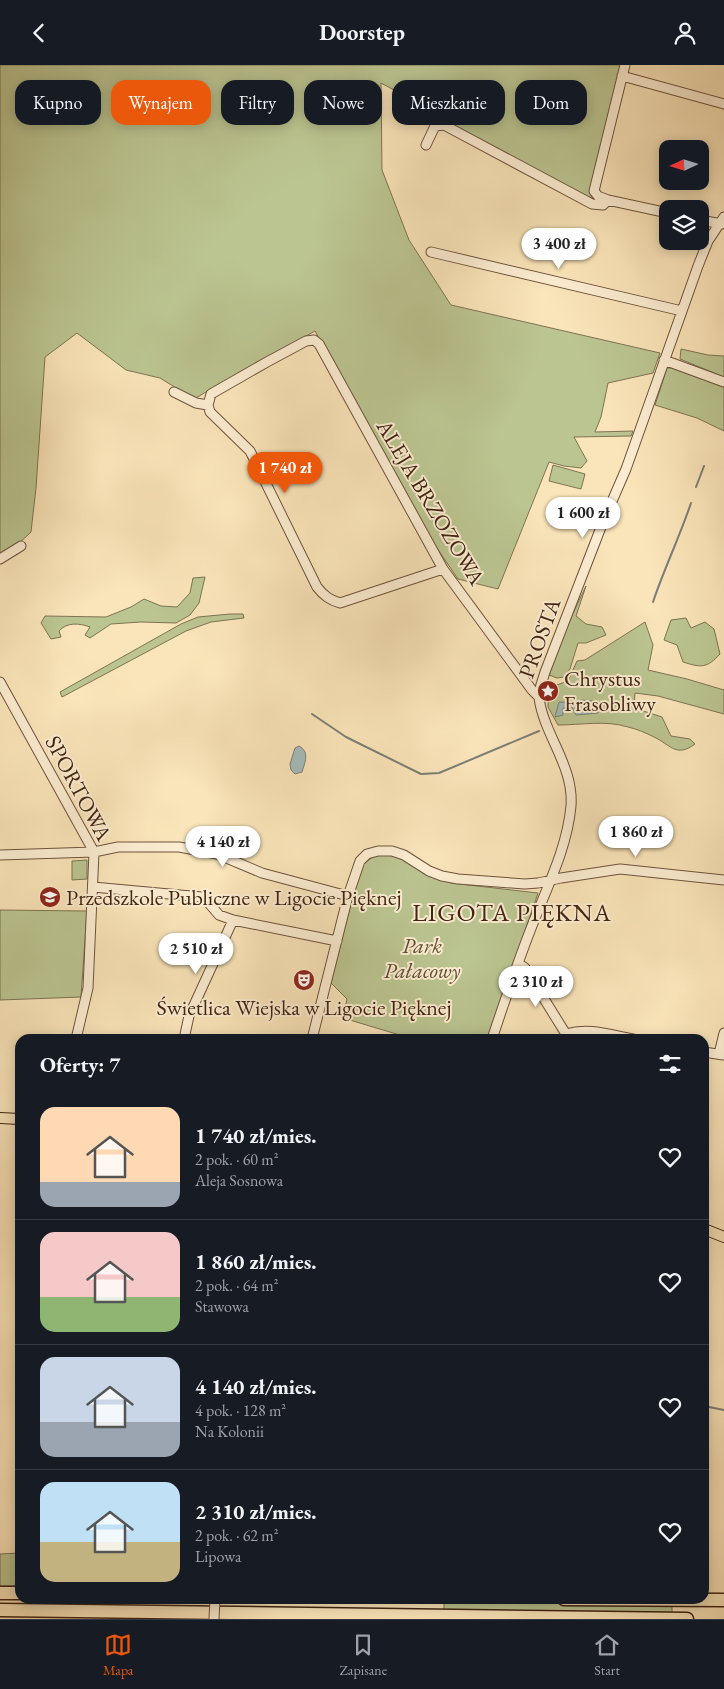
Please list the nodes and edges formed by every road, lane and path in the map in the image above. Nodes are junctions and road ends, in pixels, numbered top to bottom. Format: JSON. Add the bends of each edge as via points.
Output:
{"nodes":[{"id":1,"x":626,"y":65,"type":"edge"},
{"id":2,"x":622,"y":76,"type":"junction"},
{"id":3,"x":724,"y":104,"type":"edge"},
{"id":4,"x":426,"y":145,"type":"dead end"},
{"id":5,"x":608,"y":200,"type":"junction"},
{"id":6,"x":659,"y":211,"type":"edge"},
{"id":7,"x":709,"y":221,"type":"edge"},
{"id":8,"x":722,"y":222,"type":"edge"},
{"id":9,"x":431,"y":252,"type":"dead end"},
{"id":10,"x":682,"y":311,"type":"junction"},
{"id":11,"x":664,"y":360,"type":"junction"},
{"id":12,"x":724,"y":382,"type":"edge"},
{"id":13,"x":174,"y":392,"type":"dead end"},
{"id":14,"x":208,"y":405,"type":"junction"},
{"id":15,"x":21,"y":546,"type":"dead end"},
{"id":16,"x":0,"y":559,"type":"edge"},
{"id":17,"x":443,"y":569,"type":"junction"},
{"id":18,"x":0,"y":682,"type":"edge"},
{"id":19,"x":538,"y":696,"type":"junction"},
{"id":20,"x":94,"y":852,"type":"junction"},
{"id":21,"x":0,"y":855,"type":"edge"},
{"id":22,"x":724,"y":880,"type":"edge"},
{"id":23,"x":550,"y":881,"type":"junction"},
{"id":24,"x":93,"y":887,"type":"junction"},
{"id":25,"x":348,"y":896,"type":"junction"},
{"id":26,"x":233,"y":920,"type":"junction"},
{"id":27,"x":337,"y":941,"type":"junction"},
{"id":28,"x":518,"y":963,"type":"junction"},
{"id":29,"x":724,"y":1033,"type":"edge"},
{"id":30,"x":77,"y":1034,"type":"edge"},
{"id":31,"x":185,"y":1034,"type":"edge"},
{"id":32,"x":313,"y":1034,"type":"edge"},
{"id":33,"x":494,"y":1034,"type":"edge"},
{"id":34,"x":567,"y":1034,"type":"edge"},
{"id":35,"x":571,"y":1034,"type":"edge"},
{"id":36,"x":610,"y":1034,"type":"edge"},
{"id":37,"x":709,"y":1053,"type":"edge"},
{"id":38,"x":722,"y":1055,"type":"edge"},
{"id":39,"x":0,"y":1118,"type":"edge"},
{"id":40,"x":15,"y":1119,"type":"edge"},
{"id":41,"x":709,"y":1231,"type":"edge"},
{"id":42,"x":724,"y":1237,"type":"edge"},
{"id":43,"x":0,"y":1593,"type":"edge"},
{"id":44,"x":15,"y":1593,"type":"edge"},
{"id":45,"x":709,"y":1600,"type":"edge"},
{"id":46,"x":724,"y":1600,"type":"edge"},
{"id":47,"x":215,"y":1604,"type":"edge"},
{"id":48,"x":0,"y":1610,"type":"edge"},
{"id":49,"x":214,"y":1619,"type":"edge"},
{"id":50,"x":687,"y":1619,"type":"edge"}],
"edges":[{"from":1,"to":2,"type":"street"},
{"from":2,"to":3,"type":"street"},
{"from":2,"to":5,"type":"street","via":[[594,191]]},
{"from":4,"to":5,"type":"street","via":[[435,126],[444,125],[592,204],[604,205]]},
{"from":5,"to":6,"type":"street"},
{"from":7,"to":8,"type":"street"},
{"from":8,"to":10,"type":"street","name":"PROSTA","via":[[706,245]]},
{"from":9,"to":10,"type":"street"},
{"from":10,"to":11,"type":"street","name":"PROSTA"},
{"from":11,"to":12,"type":"street"},
{"from":11,"to":19,"type":"street","name":"PROSTA","via":[[626,469],[603,521]]},
{"from":13,"to":14,"type":"street"},
{"from":14,"to":17,"type":"street","via":[[212,416],[250,451],[317,587],[332,601],[340,603]]},
{"from":14,"to":17,"type":"street","name":"ALEJA BRZOZOWA","via":[[211,394],[216,390],[306,341],[314,340]]},
{"from":15,"to":16,"type":"street"},
{"from":17,"to":19,"type":"street","name":"ALEJA BRZOZOWA"},
{"from":18,"to":20,"type":"street","name":"SPORTOWA"},
{"from":19,"to":23,"type":"street","name":"PROSTA","via":[[565,767],[571,794],[566,835]]},
{"from":20,"to":21,"type":"street"},
{"from":20,"to":24,"type":"street","name":"SPORTOWA"},
{"from":20,"to":25,"type":"street","via":[[118,847],[204,850],[262,873]]},
{"from":22,"to":23,"type":"street","via":[[611,869]]},
{"from":23,"to":25,"type":"street","via":[[526,884],[458,879],[429,871],[404,855],[378,851],[367,854],[360,861]]},
{"from":23,"to":28,"type":"street","name":"PROSTA"},
{"from":24,"to":26,"type":"street","via":[[202,897],[219,915]]},
{"from":24,"to":30,"type":"street","name":"SPORTOWA","via":[[88,989]]},
{"from":25,"to":27,"type":"street"},
{"from":26,"to":27,"type":"street"},
{"from":26,"to":31,"type":"street","via":[[189,1017]]},
{"from":27,"to":32,"type":"street"},
{"from":28,"to":33,"type":"street","name":"PROSTA"},
{"from":28,"to":34,"type":"street"},
{"from":29,"to":38,"type":"street"},
{"from":35,"to":36,"type":"street","via":[[578,1030]]},
{"from":37,"to":38,"type":"street"},
{"from":39,"to":40,"type":"main road"},
{"from":41,"to":42,"type":"main road"},
{"from":43,"to":44,"type":"highway"},
{"from":45,"to":46,"type":"highway"},
{"from":47,"to":49,"type":"street","bridge":true},
{"from":48,"to":50,"type":"highway"}]}
